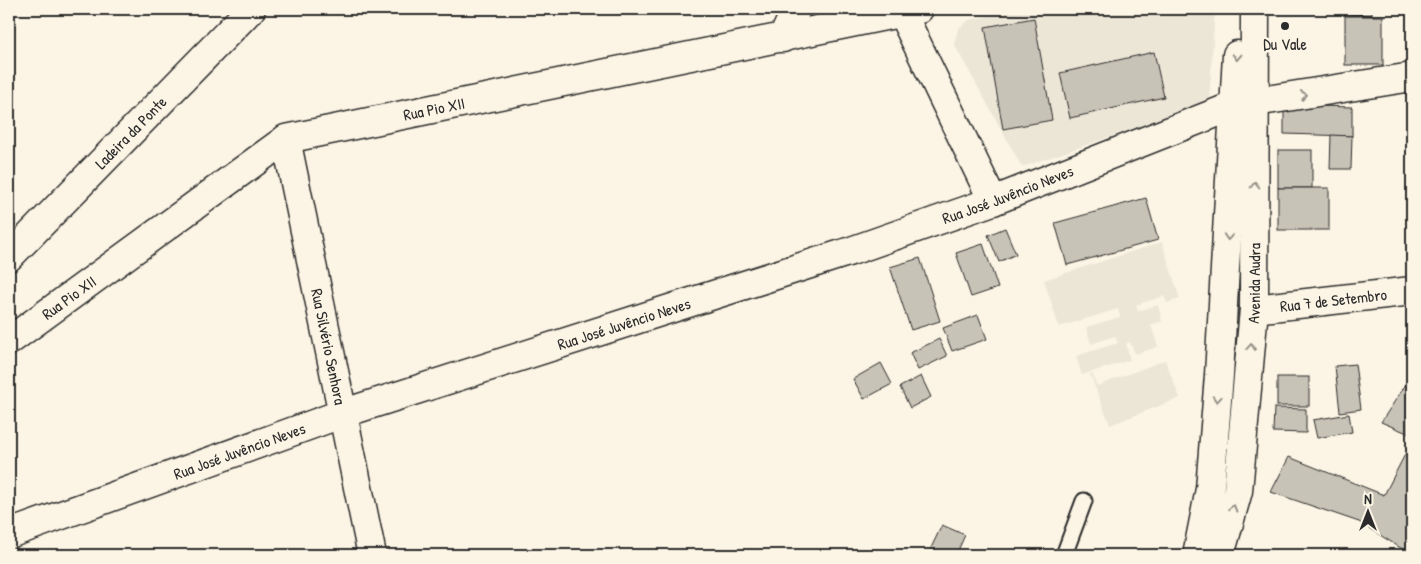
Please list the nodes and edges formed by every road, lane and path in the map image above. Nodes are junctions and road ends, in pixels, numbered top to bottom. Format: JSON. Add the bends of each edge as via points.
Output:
{"nodes":[{"id":1,"x":251,"y":9,"type":"edge"},
{"id":2,"x":796,"y":9,"type":"edge"},
{"id":3,"x":1239,"y":9,"type":"edge"},
{"id":4,"x":1255,"y":9,"type":"edge"},
{"id":5,"x":910,"y":11,"type":"edge"},
{"id":6,"x":783,"y":38,"type":"junction"},
{"id":7,"x":1412,"y":77,"type":"edge"},
{"id":8,"x":1246,"y":104,"type":"junction"},
{"id":9,"x":286,"y":139,"type":"junction"},
{"id":10,"x":993,"y":201,"type":"junction"},
{"id":11,"x":9,"y":257,"type":"edge"},
{"id":12,"x":1412,"y":291,"type":"edge"},
{"id":13,"x":1254,"y":309,"type":"junction"},
{"id":14,"x":9,"y":341,"type":"edge"},
{"id":15,"x":341,"y":414,"type":"junction"},
{"id":16,"x":1084,"y":501,"type":"dead end"},
{"id":17,"x":9,"y":534,"type":"edge"},
{"id":18,"x":372,"y":555,"type":"edge"},
{"id":19,"x":1064,"y":555,"type":"edge"},
{"id":20,"x":1197,"y":555,"type":"edge"},
{"id":21,"x":1220,"y":555,"type":"edge"}],
"edges":[{"from":1,"to":11,"type":"street","name":"Ladeira da Ponte"},
{"from":2,"to":6,"type":"street"},
{"from":3,"to":8,"type":"street","name":"Avenida Audra","one_way":true},
{"from":4,"to":8,"type":"street","name":"Avenida Audra"},
{"from":5,"to":6,"type":"street","name":"Rua Pio XII"},
{"from":5,"to":10,"type":"street"},
{"from":6,"to":9,"type":"street","name":"Rua Pio XII"},
{"from":8,"to":7,"type":"street","name":"Rua José Juvêncio Neves","one_way":true},
{"from":8,"to":10,"type":"street","name":"Rua José Juvêncio Neves"},
{"from":13,"to":8,"type":"street","name":"Avenida Audra","one_way":true},
{"from":8,"to":20,"type":"street","name":"Avenida Audra","one_way":true,"via":[[1210,489]]},
{"from":9,"to":14,"type":"street","name":"Rua Pio XII"},
{"from":9,"to":15,"type":"street","name":"Rua Silvério Senhora"},
{"from":10,"to":15,"type":"street","name":"Rua José Juvêncio Neves","via":[[850,251]]},
{"from":12,"to":13,"type":"street","name":"Rua 7 de Setembro"},
{"from":21,"to":13,"type":"street","name":"Avenida Audra","one_way":true,"via":[[1238,491]]},
{"from":15,"to":17,"type":"street","name":"Rua José Juvêncio Neves"},
{"from":15,"to":18,"type":"street","name":"Rua Silvério Senhora"},
{"from":16,"to":19,"type":"lane"}]}
